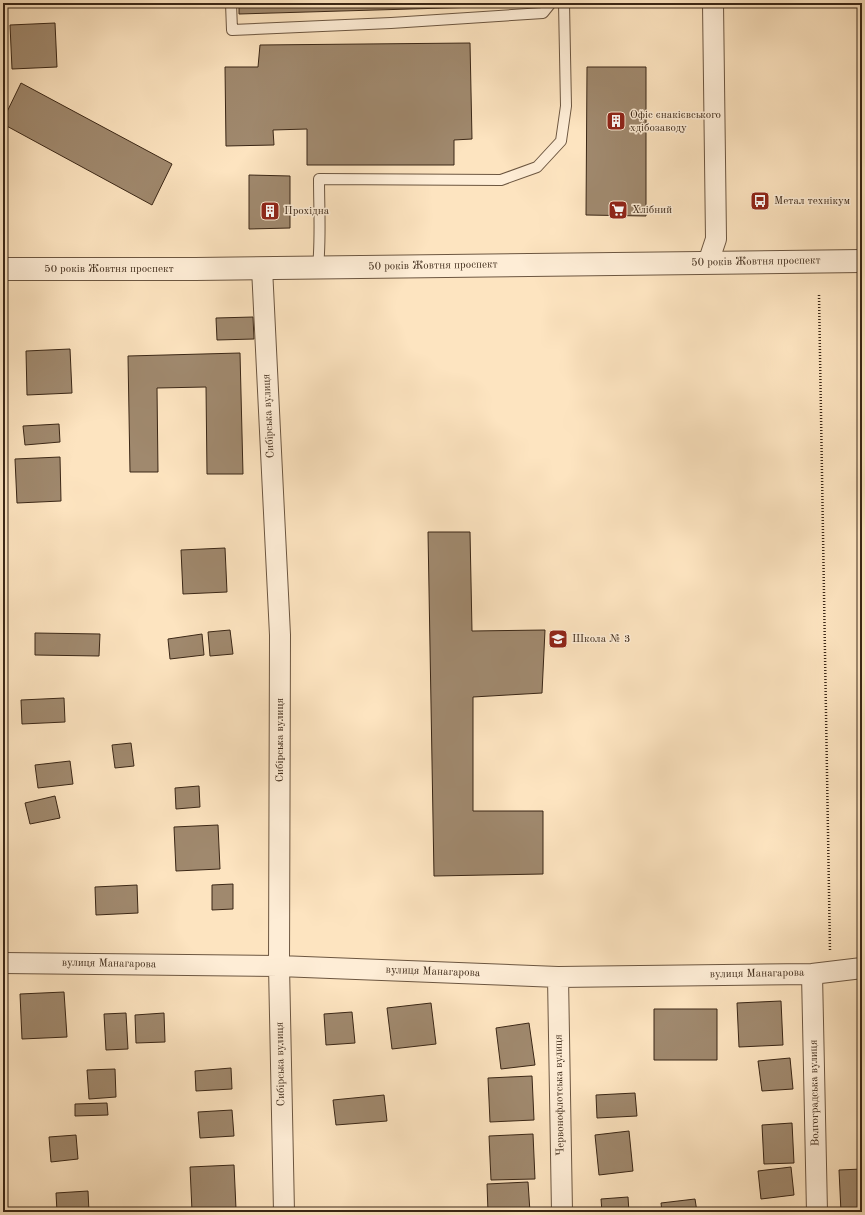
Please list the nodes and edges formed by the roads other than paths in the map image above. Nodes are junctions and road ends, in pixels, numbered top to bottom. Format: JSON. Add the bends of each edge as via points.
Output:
{"nodes":[{"id":1,"x":231,"y":3,"type":"edge"},
{"id":2,"x":551,"y":3,"type":"edge"},
{"id":3,"x":564,"y":3,"type":"edge"},
{"id":4,"x":713,"y":3,"type":"edge"},
{"id":5,"x":862,"y":261,"type":"edge"},
{"id":6,"x":708,"y":263,"type":"junction"},
{"id":7,"x":318,"y":267,"type":"junction"},
{"id":8,"x":262,"y":268,"type":"junction"},
{"id":9,"x":3,"y":269,"type":"edge"},
{"id":10,"x":3,"y":963,"type":"edge"},
{"id":11,"x":279,"y":966,"type":"junction"},
{"id":12,"x":862,"y":968,"type":"edge"},
{"id":13,"x":821,"y":973,"type":"junction"},
{"id":14,"x":558,"y":977,"type":"junction"},
{"id":15,"x":284,"y":1212,"type":"edge"},
{"id":16,"x":562,"y":1212,"type":"edge"},
{"id":17,"x":817,"y":1212,"type":"edge"}],
"edges":[{"from":1,"to":2,"type":"lane","via":[[232,30],[543,13]]},
{"from":3,"to":7,"type":"lane","via":[[566,106],[561,141],[537,167],[501,180],[318,179]]},
{"from":4,"to":6,"type":"street","via":[[716,239]]},
{"from":5,"to":6,"type":"street","name":"50 років Жовтня проспект"},
{"from":6,"to":7,"type":"street","name":"50 років Жовтня проспект"},
{"from":7,"to":8,"type":"street","name":"50 років Жовтня проспект"},
{"from":8,"to":9,"type":"street","name":"50 років Жовтня проспект"},
{"from":8,"to":11,"type":"street","name":"Сибірська вулиця","via":[[280,636]]},
{"from":10,"to":11,"type":"street","name":"вулиця Манагарова"},
{"from":11,"to":14,"type":"street","name":"вулиця Манагарова"},
{"from":11,"to":15,"type":"street","name":"Сибірська вулиця"},
{"from":12,"to":13,"type":"street","name":"вулиця Манагарова"},
{"from":13,"to":14,"type":"street","name":"вулиця Манагарова"},
{"from":13,"to":17,"type":"street","name":"Волгоградська вулиця"},
{"from":14,"to":16,"type":"street","name":"Червонофлотська вулиця"}]}
